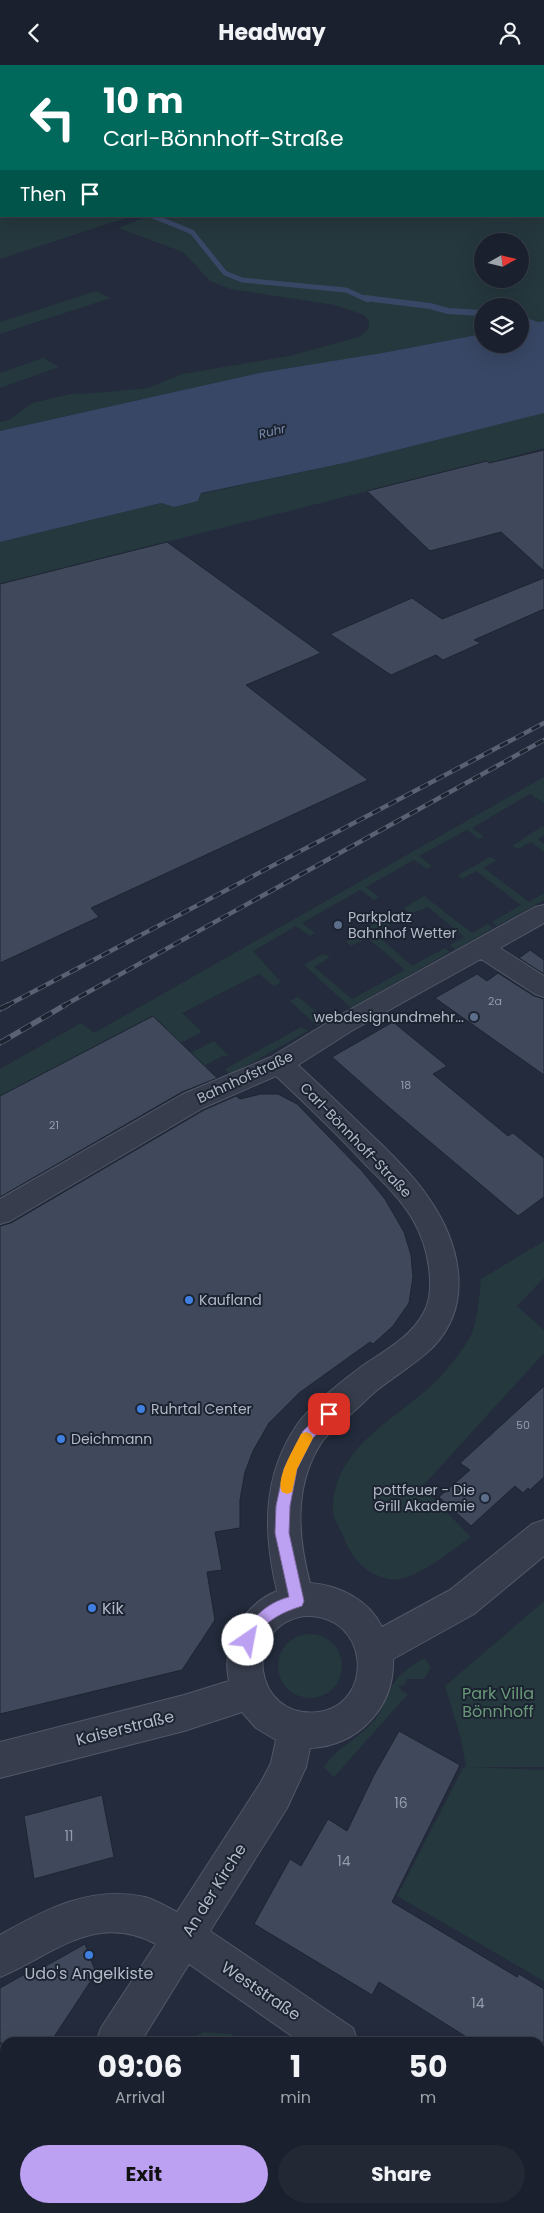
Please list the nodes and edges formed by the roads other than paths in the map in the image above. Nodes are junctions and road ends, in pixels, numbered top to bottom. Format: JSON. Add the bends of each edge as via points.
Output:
{"nodes":[{"id":1,"x":544,"y":913,"type":"edge"},
{"id":2,"x":482,"y":948,"type":"junction"},
{"id":3,"x":544,"y":988,"type":"edge"},
{"id":4,"x":280,"y":1063,"type":"junction"},
{"id":5,"x":0,"y":1213,"type":"edge"},
{"id":6,"x":544,"y":1535,"type":"edge"},
{"id":7,"x":297,"y":1601,"type":"junction"},
{"id":8,"x":374,"y":1650,"type":"junction"},
{"id":9,"x":250,"y":1692,"type":"junction"},
{"id":10,"x":296,"y":1730,"type":"junction"},
{"id":11,"x":0,"y":1760,"type":"edge"},
{"id":12,"x":184,"y":1937,"type":"junction"},
{"id":13,"x":0,"y":1957,"type":"edge"},
{"id":14,"x":120,"y":2037,"type":"edge"},
{"id":15,"x":329,"y":2037,"type":"edge"}],
"edges":[{"from":1,"to":2,"type":"street","name":"Bahnhofstraße"},
{"from":2,"to":3,"type":"street"},
{"from":2,"to":4,"type":"street","name":"Bahnhofstraße"},
{"from":4,"to":5,"type":"street","name":"Bahnhofstraße","via":[[193,1101]]},
{"from":4,"to":7,"type":"street","name":"Carl-Bönnhoff-Straße","via":[[402,1184],[422,1209],[442,1257],[444,1293],[437,1318],[423,1335],[400,1357],[366,1381],[308,1435],[291,1469],[283,1506],[282,1533]]},
{"from":6,"to":8,"type":"street","via":[[462,1602]]},
{"from":7,"to":8,"type":"street","via":[[327,1603],[349,1613],[362,1626]]},
{"from":7,"to":9,"type":"street","via":[[282,1605],[262,1619],[248,1640],[243,1656],[245,1683]]},
{"from":8,"to":10,"type":"street","via":[[375,1678],[365,1703],[350,1718],[324,1730]]},
{"from":9,"to":10,"type":"street","via":[[263,1711]]},
{"from":9,"to":11,"type":"street","name":"Kaiserstraße","via":[[184,1713]]},
{"from":10,"to":12,"type":"street","name":"An der Kirche","via":[[288,1767],[274,1795]]},
{"from":12,"to":13,"type":"street","name":"Weststraße","via":[[146,1917],[108,1913],[83,1916],[46,1931]]},
{"from":12,"to":14,"type":"street","name":"An der Kirche"},
{"from":12,"to":15,"type":"street","name":"Weststraße"}]}
